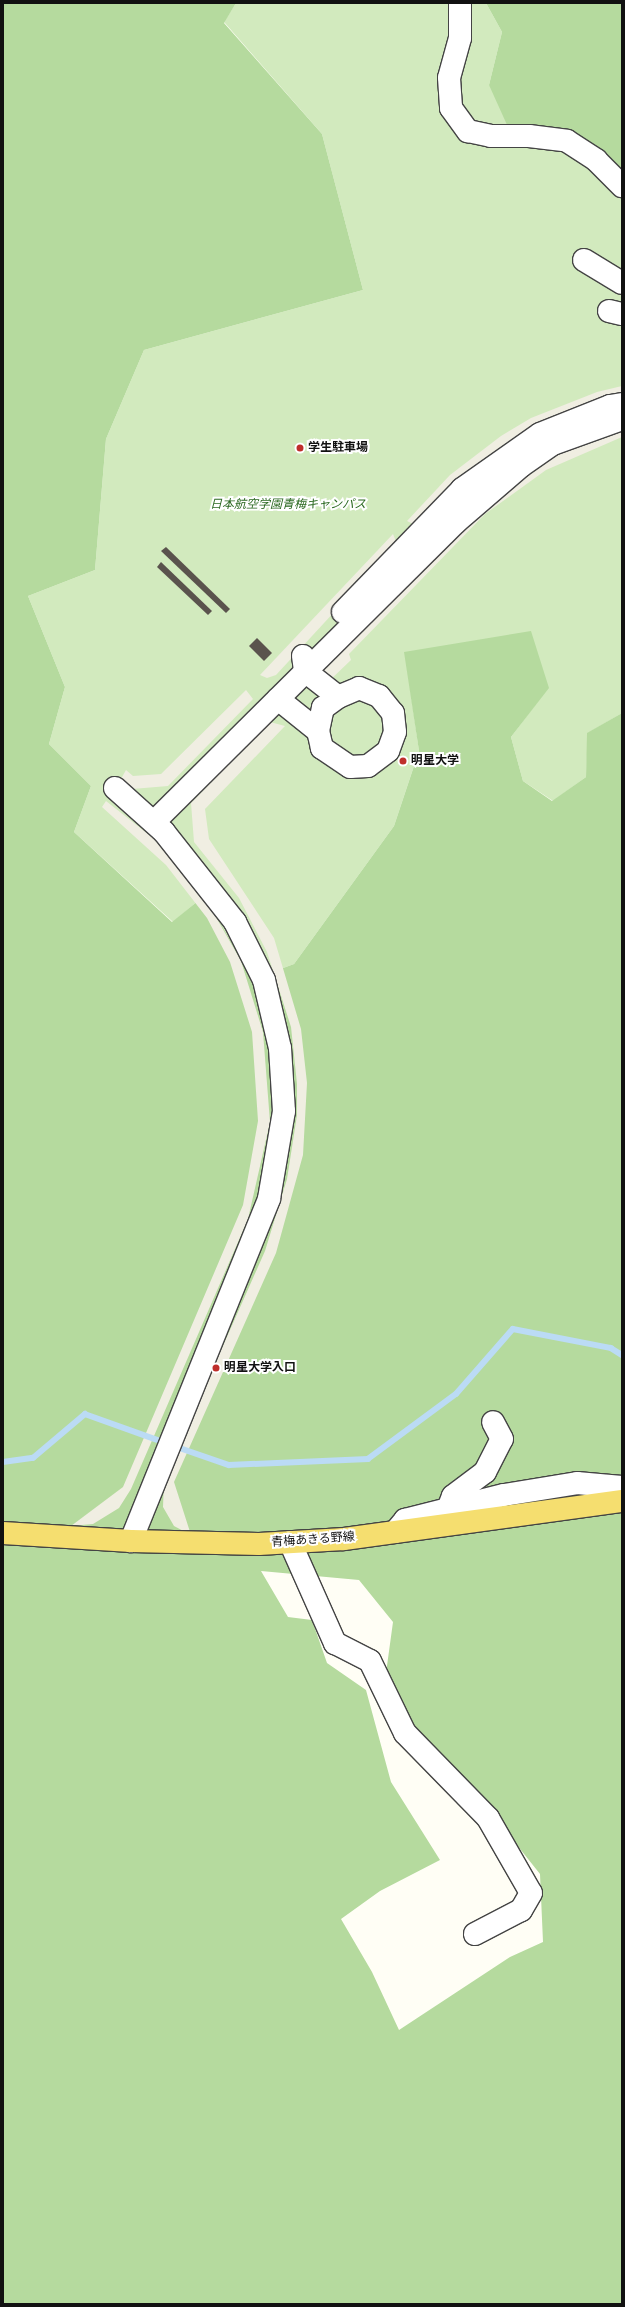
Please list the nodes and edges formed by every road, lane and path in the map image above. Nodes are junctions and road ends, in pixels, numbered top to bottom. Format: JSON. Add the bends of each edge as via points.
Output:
{"nodes":[{"id":1,"x":460,"y":3,"type":"edge"},
{"id":2,"x":622,"y":186,"type":"edge"},
{"id":3,"x":584,"y":260,"type":"dead end"},
{"id":4,"x":622,"y":282,"type":"edge"},
{"id":5,"x":622,"y":404,"type":"edge"},
{"id":6,"x":622,"y":419,"type":"edge"},
{"id":7,"x":305,"y":671,"type":"junction"},
{"id":8,"x":338,"y":697,"type":"junction"},
{"id":9,"x":278,"y":699,"type":"junction"},
{"id":10,"x":318,"y":731,"type":"junction"},
{"id":11,"x":115,"y":788,"type":"dead end"},
{"id":12,"x":154,"y":822,"type":"junction"},
{"id":13,"x":493,"y":1422,"type":"dead end"},
{"id":14,"x":622,"y":1487,"type":"edge"},
{"id":15,"x":622,"y":1501,"type":"edge"},
{"id":16,"x":448,"y":1509,"type":"junction"},
{"id":17,"x":3,"y":1532,"type":"edge"},
{"id":18,"x":395,"y":1532,"type":"junction"},
{"id":19,"x":131,"y":1541,"type":"junction"},
{"id":20,"x":290,"y":1542,"type":"junction"},
{"id":21,"x":475,"y":1934,"type":"dead end"}],
"edges":[{"from":1,"to":2,"type":"street","via":[[460,38],[449,78],[451,108],[468,131],[491,136],[529,136],[567,141],[596,160]]},
{"from":3,"to":4,"type":"street"},
{"from":5,"to":7,"type":"street","via":[[610,406],[540,434],[462,489],[303,654]]},
{"from":6,"to":7,"type":"street","via":[[553,444],[521,466],[455,523]]},
{"from":7,"to":8,"type":"street"},
{"from":7,"to":9,"type":"street"},
{"from":8,"to":10,"type":"street","via":[[323,708]]},
{"from":8,"to":10,"type":"street","via":[[359,688],[379,696],[394,713],[395,732],[388,751],[368,766],[350,767],[322,748]]},
{"from":9,"to":10,"type":"street"},
{"from":9,"to":12,"type":"street"},
{"from":11,"to":12,"type":"street"},
{"from":12,"to":19,"type":"street","via":[[197,871],[235,922],[264,980],[280,1048],[284,1111],[269,1199]]},
{"from":13,"to":16,"type":"street","via":[[502,1439],[499,1445],[485,1472],[453,1496]]},
{"from":14,"to":16,"type":"street","via":[[577,1483],[504,1495]]},
{"from":15,"to":18,"type":"main road","name":"青梅あきる野線"},
{"from":16,"to":18,"type":"street","via":[[406,1520]]},
{"from":17,"to":19,"type":"main road","name":"青梅あきる野線"},
{"from":18,"to":20,"type":"main road","name":"青梅あきる野線"},
{"from":19,"to":20,"type":"main road","name":"青梅あきる野線","via":[[259,1544]]},
{"from":20,"to":21,"type":"street","via":[[335,1643],[370,1661],[405,1732],[488,1818],[530,1893],[521,1910]]}]}
